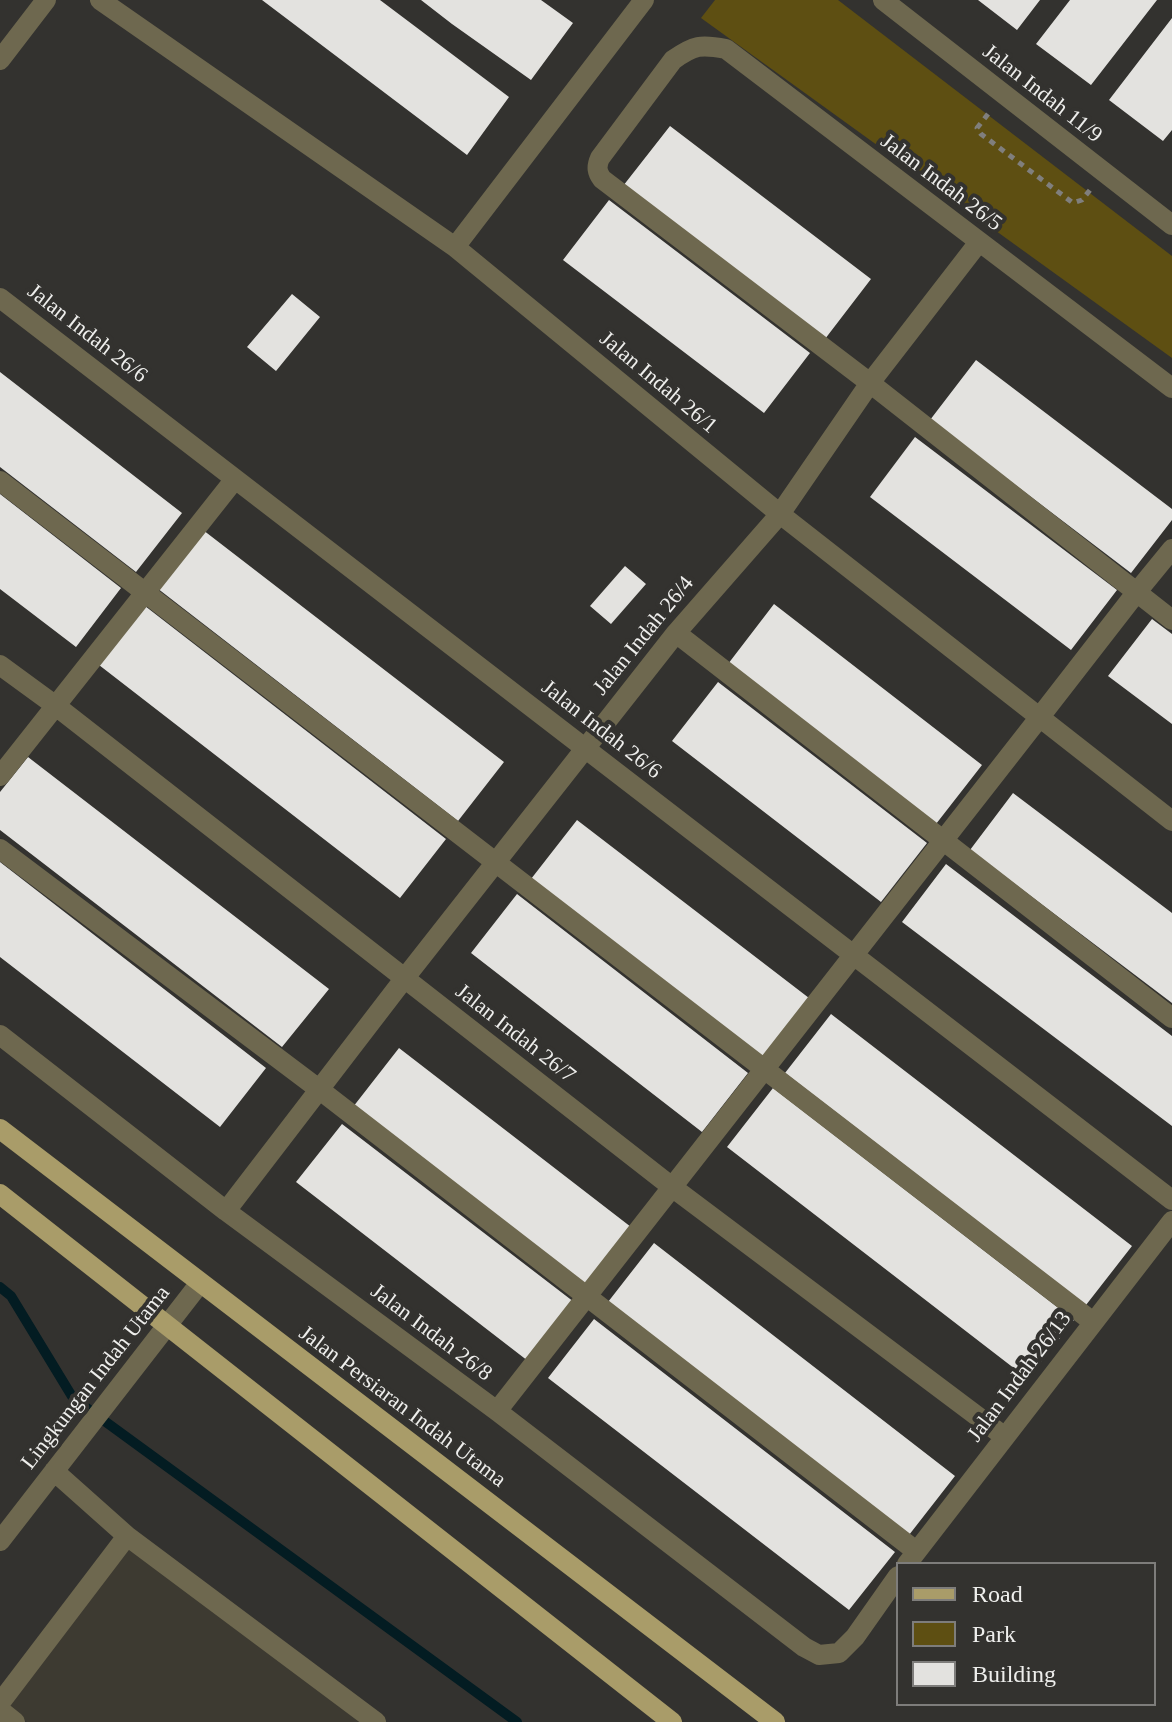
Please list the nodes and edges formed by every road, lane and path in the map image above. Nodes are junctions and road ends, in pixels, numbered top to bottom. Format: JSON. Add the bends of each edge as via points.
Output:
{"nodes":[{"id":1,"x":46,"y":0,"type":"edge"},
{"id":2,"x":100,"y":0,"type":"edge"},
{"id":3,"x":644,"y":0,"type":"edge"},
{"id":4,"x":883,"y":0,"type":"edge"},
{"id":5,"x":0,"y":60,"type":"edge"},
{"id":6,"x":1172,"y":225,"type":"edge"},
{"id":7,"x":979,"y":242,"type":"junction"},
{"id":8,"x":455,"y":247,"type":"junction"},
{"id":9,"x":0,"y":298,"type":"edge"},
{"id":10,"x":870,"y":383,"type":"junction"},
{"id":11,"x":1172,"y":388,"type":"edge"},
{"id":12,"x":235,"y":479,"type":"junction"},
{"id":13,"x":0,"y":481,"type":"edge"},
{"id":14,"x":780,"y":514,"type":"junction"},
{"id":15,"x":1172,"y":549,"type":"edge"},
{"id":16,"x":1136,"y":593,"type":"junction"},
{"id":17,"x":146,"y":594,"type":"junction"},
{"id":18,"x":1172,"y":620,"type":"edge"},
{"id":19,"x":676,"y":633,"type":"junction"},
{"id":20,"x":0,"y":665,"type":"edge"},
{"id":21,"x":56,"y":706,"type":"junction"},
{"id":22,"x":1039,"y":718,"type":"junction"},
{"id":23,"x":585,"y":748,"type":"junction"},
{"id":24,"x":0,"y":776,"type":"edge"},
{"id":25,"x":1172,"y":821,"type":"edge"},
{"id":26,"x":944,"y":840,"type":"junction"},
{"id":27,"x":0,"y":849,"type":"edge"},
{"id":28,"x":497,"y":863,"type":"junction"},
{"id":29,"x":854,"y":954,"type":"junction"},
{"id":30,"x":404,"y":979,"type":"junction"},
{"id":31,"x":1172,"y":1018,"type":"edge"},
{"id":32,"x":0,"y":1035,"type":"edge"},
{"id":33,"x":764,"y":1069,"type":"junction"},
{"id":34,"x":320,"y":1090,"type":"junction"},
{"id":35,"x":0,"y":1129,"type":"edge"},
{"id":36,"x":672,"y":1187,"type":"junction"},
{"id":37,"x":0,"y":1194,"type":"edge"},
{"id":38,"x":1172,"y":1200,"type":"edge"},
{"id":39,"x":226,"y":1211,"type":"junction"},
{"id":40,"x":1172,"y":1221,"type":"edge"},
{"id":41,"x":200,"y":1283,"type":"junction"},
{"id":42,"x":586,"y":1296,"type":"junction"},
{"id":43,"x":1093,"y":1322,"type":"junction"},
{"id":44,"x":168,"y":1324,"type":"junction"},
{"id":45,"x":497,"y":1411,"type":"junction"},
{"id":46,"x":1005,"y":1437,"type":"junction"},
{"id":47,"x":54,"y":1471,"type":"junction"},
{"id":48,"x":127,"y":1536,"type":"junction"},
{"id":49,"x":0,"y":1541,"type":"edge"},
{"id":50,"x":911,"y":1558,"type":"edge"},
{"id":51,"x":896,"y":1579,"type":"edge"},
{"id":52,"x":0,"y":1703,"type":"edge"},
{"id":53,"x":0,"y":1710,"type":"edge"},
{"id":54,"x":15,"y":1722,"type":"edge"},
{"id":55,"x":376,"y":1722,"type":"edge"},
{"id":56,"x":672,"y":1722,"type":"edge"},
{"id":57,"x":775,"y":1722,"type":"edge"}],
"edges":[{"from":1,"to":5,"type":"street"},
{"from":2,"to":8,"type":"street","name":"Jalan Indah 26/1"},
{"from":3,"to":8,"type":"street"},
{"from":4,"to":6,"type":"street","name":"Jalan Indah 11/9"},
{"from":7,"to":10,"type":"street","name":"Jalan Indah 26/4"},
{"from":7,"to":10,"type":"street","name":"Jalan Indah 26/5","via":[[726,49],[705,45],[673,60],[600,158],[598,173]]},
{"from":7,"to":11,"type":"street","name":"Jalan Indah 26/5"},
{"from":8,"to":14,"type":"street","name":"Jalan Indah 26/1"},
{"from":9,"to":12,"type":"street","name":"Jalan Indah 26/6"},
{"from":10,"to":14,"type":"street","name":"Jalan Indah 26/4"},
{"from":10,"to":16,"type":"street"},
{"from":12,"to":17,"type":"street"},
{"from":12,"to":23,"type":"street","name":"Jalan Indah 26/6"},
{"from":13,"to":17,"type":"street"},
{"from":14,"to":19,"type":"street","name":"Jalan Indah 26/4"},
{"from":14,"to":22,"type":"street","name":"Jalan Indah 26/1"},
{"from":15,"to":16,"type":"street"},
{"from":16,"to":18,"type":"street"},
{"from":16,"to":22,"type":"street"},
{"from":17,"to":21,"type":"street"},
{"from":17,"to":28,"type":"street"},
{"from":19,"to":23,"type":"street","name":"Jalan Indah 26/4"},
{"from":19,"to":26,"type":"street"},
{"from":20,"to":21,"type":"street","name":"Jalan Indah 26/7"},
{"from":21,"to":24,"type":"street"},
{"from":21,"to":30,"type":"street","name":"Jalan Indah 26/7"},
{"from":22,"to":25,"type":"street","name":"Jalan Indah 26/1"},
{"from":22,"to":26,"type":"street"},
{"from":23,"to":28,"type":"street","name":"Jalan Indah 26/4"},
{"from":23,"to":29,"type":"street","name":"Jalan Indah 26/6"},
{"from":26,"to":29,"type":"street"},
{"from":26,"to":31,"type":"street"},
{"from":27,"to":34,"type":"street"},
{"from":28,"to":30,"type":"street","name":"Jalan Indah 26/4"},
{"from":28,"to":33,"type":"street"},
{"from":29,"to":33,"type":"street"},
{"from":29,"to":38,"type":"street","name":"Jalan Indah 26/6"},
{"from":30,"to":34,"type":"street","name":"Jalan Indah 26/4"},
{"from":30,"to":36,"type":"street","name":"Jalan Indah 26/7"},
{"from":32,"to":39,"type":"street","name":"Jalan Indah 26/8"},
{"from":33,"to":36,"type":"street"},
{"from":33,"to":43,"type":"street"},
{"from":34,"to":39,"type":"street","name":"Jalan Indah 26/4"},
{"from":34,"to":42,"type":"street"},
{"from":35,"to":41,"type":"main road","name":"Jalan Persiaran Indah Utama"},
{"from":36,"to":42,"type":"street"},
{"from":36,"to":46,"type":"street","name":"Jalan Indah 26/7"},
{"from":37,"to":44,"type":"main road"},
{"from":39,"to":45,"type":"street","name":"Jalan Indah 26/8"},
{"from":40,"to":43,"type":"street","name":"Jalan Indah 26/13"},
{"from":41,"to":44,"type":"street","name":"Lingkungan Indah Utama"},
{"from":41,"to":57,"type":"main road","name":"Jalan Persiaran Indah Utama"},
{"from":42,"to":45,"type":"street"},
{"from":42,"to":50,"type":"street"},
{"from":43,"to":46,"type":"street","name":"Jalan Indah 26/13"},
{"from":44,"to":47,"type":"street","name":"Lingkungan Indah Utama"},
{"from":44,"to":56,"type":"main road"},
{"from":45,"to":51,"type":"street","name":"Jalan Indah 26/8","via":[[819,1655],[839,1653]]},
{"from":46,"to":50,"type":"street","name":"Jalan Indah 26/13"},
{"from":47,"to":48,"type":"street"},
{"from":47,"to":49,"type":"street","name":"Lingkungan Indah Utama"},
{"from":48,"to":52,"type":"street"},
{"from":48,"to":55,"type":"street"},
{"from":53,"to":54,"type":"street"}]}
